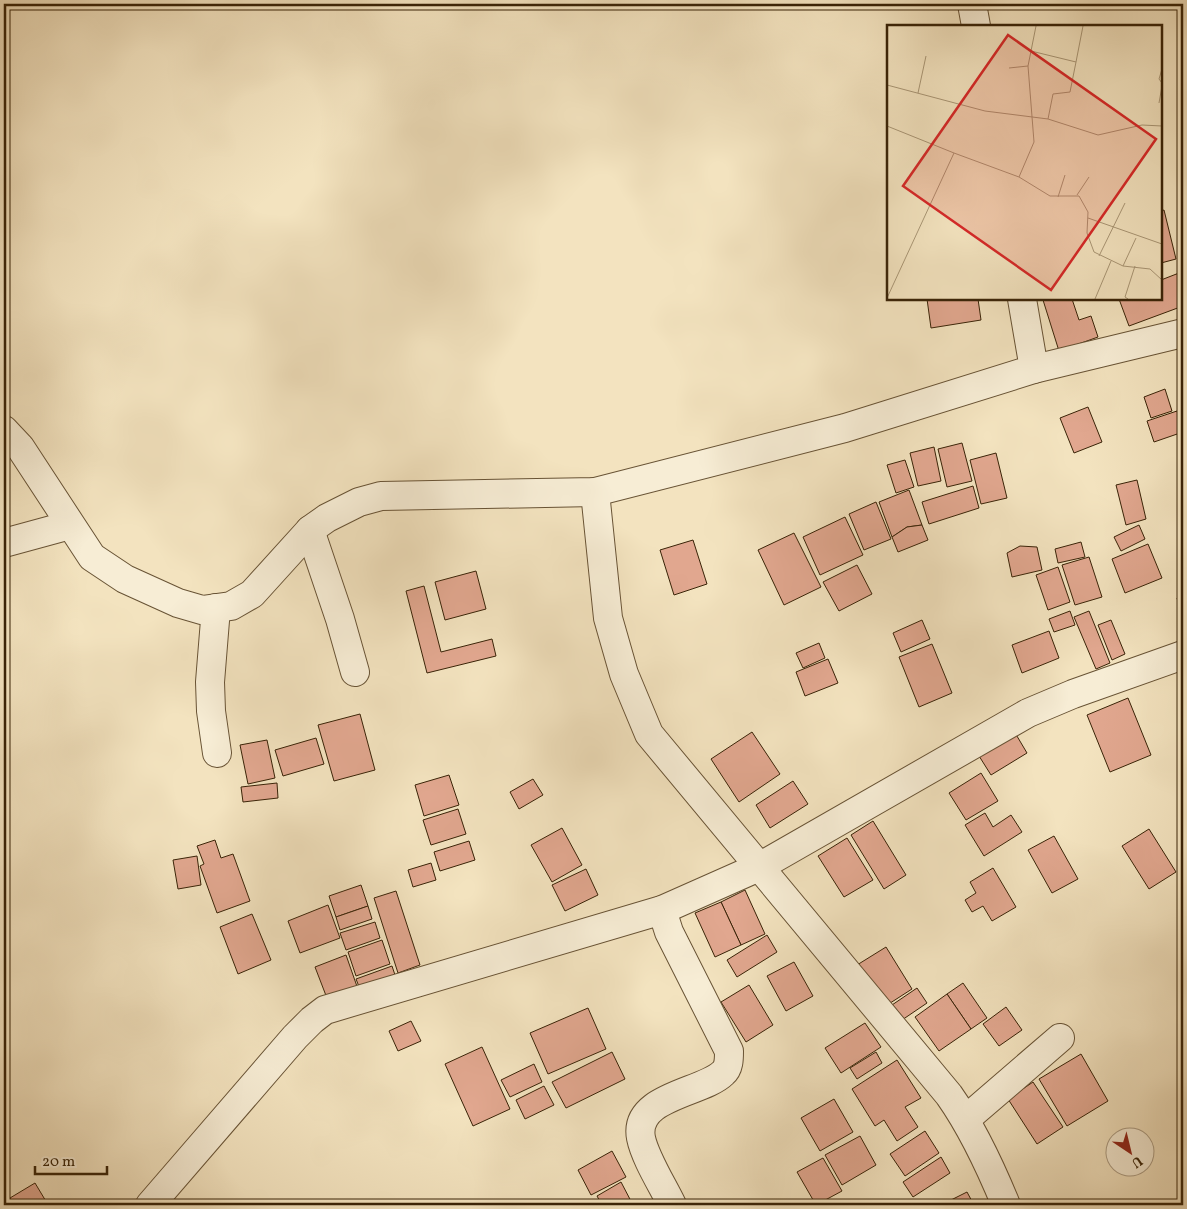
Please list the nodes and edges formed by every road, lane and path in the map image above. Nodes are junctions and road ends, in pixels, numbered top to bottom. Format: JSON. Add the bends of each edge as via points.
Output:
{"nodes":[{"id":1,"x":972,"y":4,"type":"edge"},
{"id":2,"x":976,"y":25,"type":"edge"},
{"id":3,"x":1022,"y":300,"type":"edge"},
{"id":4,"x":1183,"y":333,"type":"edge"},
{"id":5,"x":1034,"y":369,"type":"junction"},
{"id":6,"x":4,"y":430,"type":"edge"},
{"id":7,"x":596,"y":492,"type":"junction"},
{"id":8,"x":70,"y":525,"type":"junction"},
{"id":9,"x":310,"y":530,"type":"junction"},
{"id":10,"x":4,"y":544,"type":"edge"},
{"id":11,"x":216,"y":608,"type":"junction"},
{"id":12,"x":1183,"y":655,"type":"edge"},
{"id":13,"x":355,"y":672,"type":"dead end"},
{"id":14,"x":218,"y":753,"type":"dead end"},
{"id":15,"x":759,"y":867,"type":"junction"},
{"id":16,"x":662,"y":910,"type":"junction"},
{"id":17,"x":1060,"y":1038,"type":"dead end"},
{"id":18,"x":966,"y":1119,"type":"junction"},
{"id":19,"x":150,"y":1205,"type":"edge"},
{"id":20,"x":672,"y":1205,"type":"edge"},
{"id":21,"x":1006,"y":1205,"type":"edge"}],
"edges":[{"from":1,"to":2,"type":"street"},
{"from":3,"to":5,"type":"street"},
{"from":4,"to":5,"type":"street"},
{"from":5,"to":7,"type":"street","via":[[845,428]]},
{"from":6,"to":8,"type":"street","via":[[20,446]]},
{"from":7,"to":9,"type":"street","via":[[382,496],[359,502]]},
{"from":7,"to":15,"type":"street","via":[[608,618],[624,674],[649,734]]},
{"from":8,"to":10,"type":"street"},
{"from":8,"to":11,"type":"street","via":[[92,557],[125,579],[178,603],[202,610]]},
{"from":9,"to":11,"type":"street","via":[[252,594],[231,606]]},
{"from":9,"to":13,"type":"street"},
{"from":11,"to":14,"type":"street","via":[[210,682]]},
{"from":12,"to":15,"type":"street","via":[[1028,713]]},
{"from":15,"to":16,"type":"street"},
{"from":15,"to":18,"type":"street"},
{"from":16,"to":19,"type":"street","via":[[325,1010],[295,1038]]},
{"from":16,"to":20,"type":"street","via":[[669,932],[729,1051],[725,1072],[657,1104],[641,1126],[641,1138],[647,1154]]},
{"from":17,"to":18,"type":"street"},
{"from":18,"to":21,"type":"street"}]}
